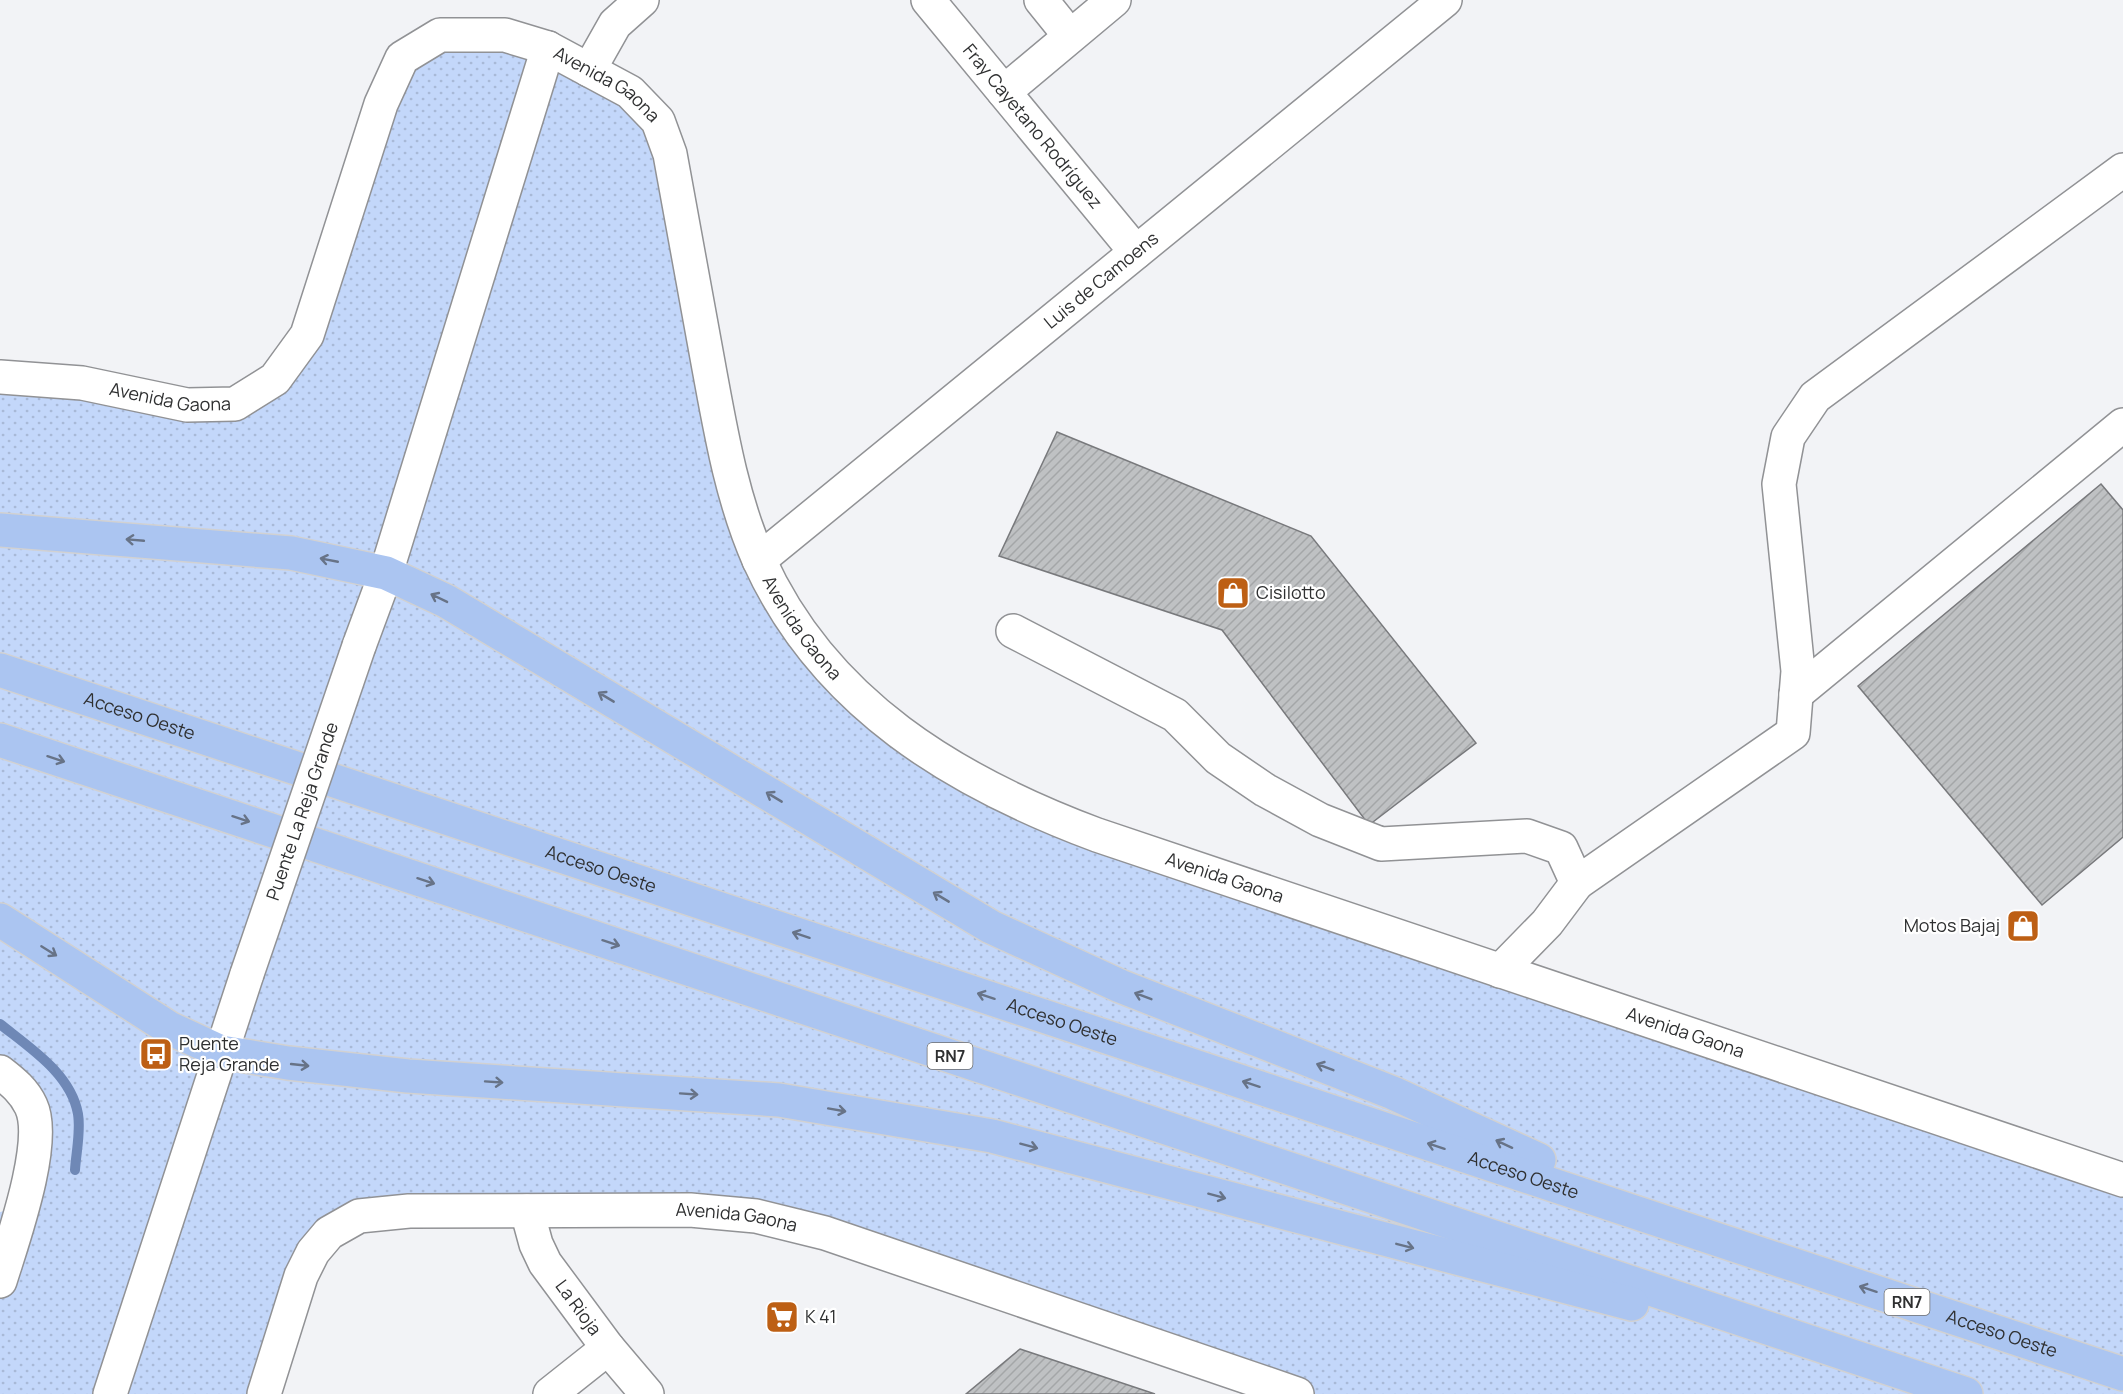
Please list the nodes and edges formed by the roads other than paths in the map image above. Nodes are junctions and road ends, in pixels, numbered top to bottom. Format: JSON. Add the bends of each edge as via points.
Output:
{"nodes":[{"id":1,"x":642,"y":0,"type":"edge"},
{"id":2,"x":928,"y":0,"type":"edge"},
{"id":3,"x":1041,"y":0,"type":"edge"},
{"id":4,"x":1114,"y":0,"type":"edge"},
{"id":5,"x":1444,"y":0,"type":"edge"},
{"id":6,"x":1070,"y":36,"type":"junction"},
{"id":7,"x":548,"y":48,"type":"junction"},
{"id":8,"x":589,"y":70,"type":"junction"},
{"id":9,"x":1004,"y":92,"type":"junction"},
{"id":10,"x":2123,"y":170,"type":"edge"},
{"id":11,"x":1136,"y":252,"type":"junction"},
{"id":12,"x":0,"y":377,"type":"edge"},
{"id":13,"x":2123,"y":425,"type":"edge"},
{"id":14,"x":0,"y":530,"type":"edge"},
{"id":15,"x":759,"y":560,"type":"junction"},
{"id":16,"x":386,"y":573,"type":"junction"},
{"id":17,"x":1013,"y":631,"type":"dead end"},
{"id":18,"x":0,"y":670,"type":"edge"},
{"id":19,"x":1796,"y":694,"type":"junction"},
{"id":20,"x":0,"y":740,"type":"edge"},
{"id":21,"x":1577,"y":883,"type":"junction"},
{"id":22,"x":0,"y":920,"type":"edge"},
{"id":23,"x":1500,"y":971,"type":"junction"},
{"id":24,"x":221,"y":1052,"type":"junction"},
{"id":25,"x":0,"y":1072,"type":"edge"},
{"id":26,"x":2123,"y":1180,"type":"edge"},
{"id":27,"x":12,"y":1210,"type":"edge"},
{"id":28,"x":527,"y":1210,"type":"junction"},
{"id":29,"x":1691,"y":1230,"type":"junction"},
{"id":30,"x":0,"y":1281,"type":"edge"},
{"id":31,"x":608,"y":1348,"type":"junction"},
{"id":32,"x":1900,"y":1372,"type":"junction"},
{"id":33,"x":2123,"y":1374,"type":"edge"},
{"id":34,"x":110,"y":1394,"type":"edge"},
{"id":35,"x":264,"y":1394,"type":"edge"},
{"id":36,"x":550,"y":1394,"type":"edge"},
{"id":37,"x":647,"y":1394,"type":"edge"},
{"id":38,"x":1297,"y":1394,"type":"edge"},
{"id":39,"x":1966,"y":1394,"type":"edge"}],
"edges":[{"from":1,"to":8,"type":"street","via":[[615,24]]},
{"from":2,"to":9,"type":"street","name":"Fray Cayetano Rodríguez"},
{"from":3,"to":6,"type":"street"},
{"from":4,"to":6,"type":"street"},
{"from":5,"to":11,"type":"street","name":"Luis de Camoens"},
{"from":6,"to":9,"type":"street"},
{"from":7,"to":8,"type":"street","name":"Avenida Gaona"},
{"from":7,"to":12,"type":"street","name":"Avenida Gaona","via":[[505,35],[440,35],[402,58],[381,104],[307,335],[276,379],[235,404],[187,405],[82,383]]},
{"from":7,"to":16,"type":"street","name":"Puente La Reja Grande"},
{"from":8,"to":15,"type":"street","name":"Avenida Gaona","via":[[630,92],[658,122],[670,154],[729,476]]},
{"from":9,"to":11,"type":"street","name":"Fray Cayetano Rodríguez"},
{"from":10,"to":19,"type":"street","via":[[1815,398],[1788,437],[1779,484],[1798,671]]},
{"from":11,"to":15,"type":"street","name":"Luis de Camoens"},
{"from":13,"to":19,"type":"street"},
{"from":16,"to":14,"type":"highway","one_way":true,"via":[[291,553]]},
{"from":15,"to":23,"type":"street","name":"Avenida Gaona","via":[[790,616],[836,676],[897,733],[963,776],[1097,835]]},
{"from":16,"to":24,"type":"street","name":"Puente La Reja Grande","bridge":true},
{"from":29,"to":16,"type":"highway","one_way":true,"via":[[1393,1093],[1120,986],[991,927],[446,601]]},
{"from":17,"to":21,"type":"street","via":[[1175,715],[1218,758],[1320,820],[1381,844],[1527,836],[1561,848]]},
{"from":29,"to":18,"type":"highway","name":"Acceso Oeste","number":"RN7","one_way":true},
{"from":19,"to":21,"type":"street","via":[[1793,733]]},
{"from":20,"to":32,"type":"highway","number":"RN7","one_way":true},
{"from":21,"to":23,"type":"street","via":[[1547,923]]},
{"from":22,"to":24,"type":"highway","one_way":true,"via":[[170,1028]]},
{"from":23,"to":26,"type":"street","name":"Avenida Gaona"},
{"from":24,"to":32,"type":"highway","one_way":true,"via":[[408,1076],[779,1100],[992,1136]]},
{"from":24,"to":34,"type":"street","name":"Puente La Reja Grande"},
{"from":25,"to":27,"type":"street","via":[[18,1086],[32,1107],[35,1133]]},
{"from":27,"to":30,"type":"street"},
{"from":28,"to":31,"type":"street","name":"La Rioja","via":[[536,1244],[546,1263]]},
{"from":28,"to":35,"type":"street","name":"Avenida Gaona","via":[[409,1211],[359,1216],[329,1233],[313,1252],[301,1276]]},
{"from":28,"to":38,"type":"street","name":"Avenida Gaona","via":[[690,1210],[756,1216],[825,1233]]},
{"from":33,"to":29,"type":"highway","name":"Acceso Oeste","number":"RN7","one_way":true},
{"from":31,"to":36,"type":"street"},
{"from":31,"to":37,"type":"street","name":"La Rioja"},
{"from":32,"to":39,"type":"highway","number":"RN7"}]}
